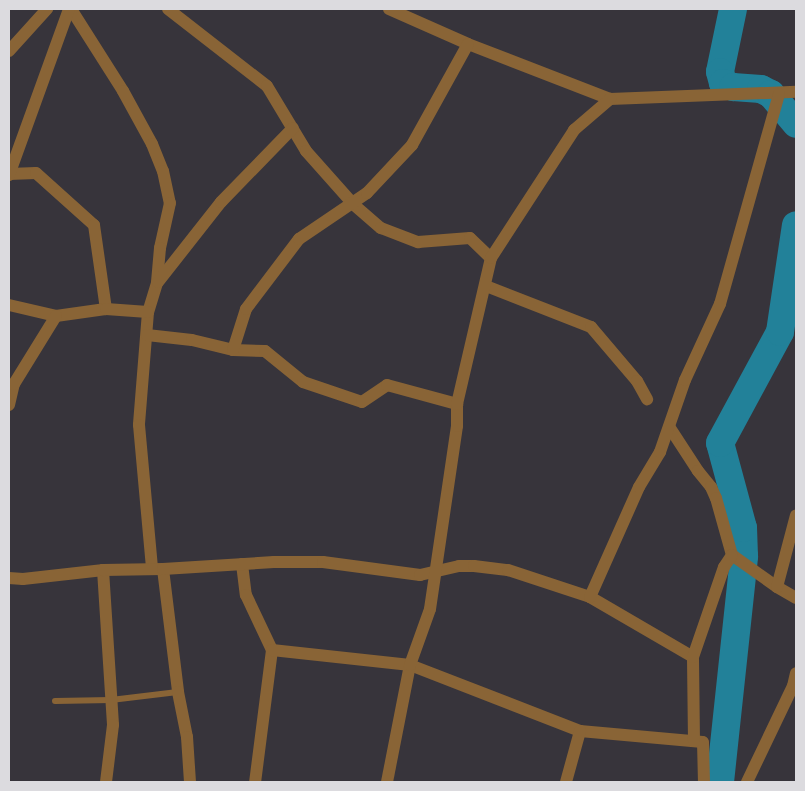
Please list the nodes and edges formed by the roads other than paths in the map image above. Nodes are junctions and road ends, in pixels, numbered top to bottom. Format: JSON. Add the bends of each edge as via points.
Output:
{"nodes":[{"id":1,"x":47,"y":9,"type":"edge"},
{"id":2,"x":70,"y":9,"type":"edge"},
{"id":3,"x":168,"y":9,"type":"edge"},
{"id":4,"x":389,"y":9,"type":"edge"},
{"id":5,"x":468,"y":44,"type":"junction"},
{"id":6,"x":9,"y":51,"type":"edge"},
{"id":7,"x":796,"y":92,"type":"edge"},
{"id":8,"x":779,"y":94,"type":"junction"},
{"id":9,"x":610,"y":99,"type":"junction"},
{"id":10,"x":293,"y":128,"type":"junction"},
{"id":11,"x":9,"y":174,"type":"edge"},
{"id":12,"x":353,"y":204,"type":"junction"},
{"id":13,"x":491,"y":258,"type":"junction"},
{"id":14,"x":157,"y":283,"type":"junction"},
{"id":15,"x":486,"y":286,"type":"junction"},
{"id":16,"x":9,"y":305,"type":"edge"},
{"id":17,"x":106,"y":308,"type":"junction"},
{"id":18,"x":148,"y":312,"type":"junction"},
{"id":19,"x":56,"y":316,"type":"junction"},
{"id":20,"x":147,"y":335,"type":"junction"},
{"id":21,"x":232,"y":350,"type":"junction"},
{"id":22,"x":647,"y":399,"type":"dead end"},
{"id":23,"x":457,"y":404,"type":"junction"},
{"id":24,"x":9,"y":406,"type":"edge"},
{"id":25,"x":670,"y":428,"type":"junction"},
{"id":26,"x":796,"y":515,"type":"edge"},
{"id":27,"x":732,"y":555,"type":"junction"},
{"id":28,"x":242,"y":564,"type":"junction"},
{"id":29,"x":158,"y":569,"type":"junction"},
{"id":30,"x":103,"y":570,"type":"junction"},
{"id":31,"x":435,"y":570,"type":"junction"},
{"id":32,"x":9,"y":578,"type":"edge"},
{"id":33,"x":777,"y":587,"type":"junction"},
{"id":34,"x":590,"y":597,"type":"junction"},
{"id":35,"x":796,"y":598,"type":"edge"},
{"id":36,"x":272,"y":650,"type":"junction"},
{"id":37,"x":693,"y":657,"type":"junction"},
{"id":38,"x":410,"y":665,"type":"junction"},
{"id":39,"x":796,"y":673,"type":"edge"},
{"id":40,"x":178,"y":692,"type":"junction"},
{"id":41,"x":111,"y":700,"type":"junction"},
{"id":42,"x":55,"y":701,"type":"dead end"},
{"id":43,"x":580,"y":731,"type":"junction"},
{"id":44,"x":694,"y":741,"type":"junction"},
{"id":45,"x":106,"y":782,"type":"edge"},
{"id":46,"x":190,"y":782,"type":"edge"},
{"id":47,"x":255,"y":782,"type":"edge"},
{"id":48,"x":387,"y":782,"type":"edge"},
{"id":49,"x":566,"y":782,"type":"edge"},
{"id":50,"x":704,"y":782,"type":"edge"},
{"id":51,"x":746,"y":782,"type":"edge"}],
"edges":[{"from":1,"to":6,"type":"street"},
{"from":2,"to":11,"type":"street"},
{"from":2,"to":14,"type":"street","via":[[122,91],[152,144],[163,171],[170,204],[160,248]]},
{"from":3,"to":10,"type":"street","via":[[267,86]]},
{"from":4,"to":5,"type":"street"},
{"from":5,"to":9,"type":"street"},
{"from":5,"to":12,"type":"street","via":[[412,145]]},
{"from":7,"to":8,"type":"street"},
{"from":8,"to":9,"type":"street"},
{"from":8,"to":25,"type":"street","via":[[720,304],[685,380]]},
{"from":9,"to":13,"type":"street","via":[[574,130]]},
{"from":10,"to":12,"type":"street","via":[[306,151]]},
{"from":10,"to":14,"type":"street","via":[[221,202]]},
{"from":11,"to":17,"type":"street","via":[[36,173],[94,226]]},
{"from":12,"to":13,"type":"street","via":[[381,228],[418,242],[470,238]]},
{"from":12,"to":21,"type":"street","via":[[299,239],[246,309]]},
{"from":13,"to":15,"type":"street"},
{"from":14,"to":18,"type":"street"},
{"from":15,"to":22,"type":"street","via":[[591,327],[638,381]]},
{"from":15,"to":23,"type":"street"},
{"from":16,"to":19,"type":"street"},
{"from":17,"to":18,"type":"street"},
{"from":17,"to":19,"type":"street"},
{"from":18,"to":20,"type":"street"},
{"from":19,"to":24,"type":"street","via":[[14,384]]},
{"from":20,"to":21,"type":"street","via":[[192,340]]},
{"from":20,"to":29,"type":"street","via":[[139,425]]},
{"from":21,"to":23,"type":"street","via":[[265,351],[303,382],[362,402],[387,385]]},
{"from":23,"to":31,"type":"street","via":[[457,426]]},
{"from":25,"to":27,"type":"street","via":[[711,487]]},
{"from":25,"to":34,"type":"street","via":[[639,487]]},
{"from":26,"to":33,"type":"street"},
{"from":27,"to":33,"type":"street"},
{"from":27,"to":37,"type":"street","via":[[724,567]]},
{"from":28,"to":29,"type":"street"},
{"from":28,"to":31,"type":"street","via":[[323,562],[420,574]]},
{"from":28,"to":36,"type":"street","via":[[246,595]]},
{"from":29,"to":30,"type":"street"},
{"from":29,"to":40,"type":"street"},
{"from":30,"to":32,"type":"street"},
{"from":30,"to":41,"type":"street"},
{"from":31,"to":34,"type":"street","via":[[459,566],[508,570]]},
{"from":31,"to":38,"type":"street","via":[[430,609]]},
{"from":33,"to":35,"type":"street"},
{"from":34,"to":37,"type":"street"},
{"from":36,"to":38,"type":"street"},
{"from":36,"to":47,"type":"street"},
{"from":37,"to":44,"type":"street"},
{"from":38,"to":43,"type":"street"},
{"from":38,"to":48,"type":"street"},
{"from":39,"to":51,"type":"street","via":[[793,686]]},
{"from":40,"to":41,"type":"lane"},
{"from":40,"to":46,"type":"street"},
{"from":41,"to":42,"type":"lane"},
{"from":41,"to":45,"type":"street","via":[[113,725]]},
{"from":43,"to":44,"type":"street"},
{"from":43,"to":49,"type":"street"},
{"from":44,"to":50,"type":"street","via":[[703,742]]}]}
